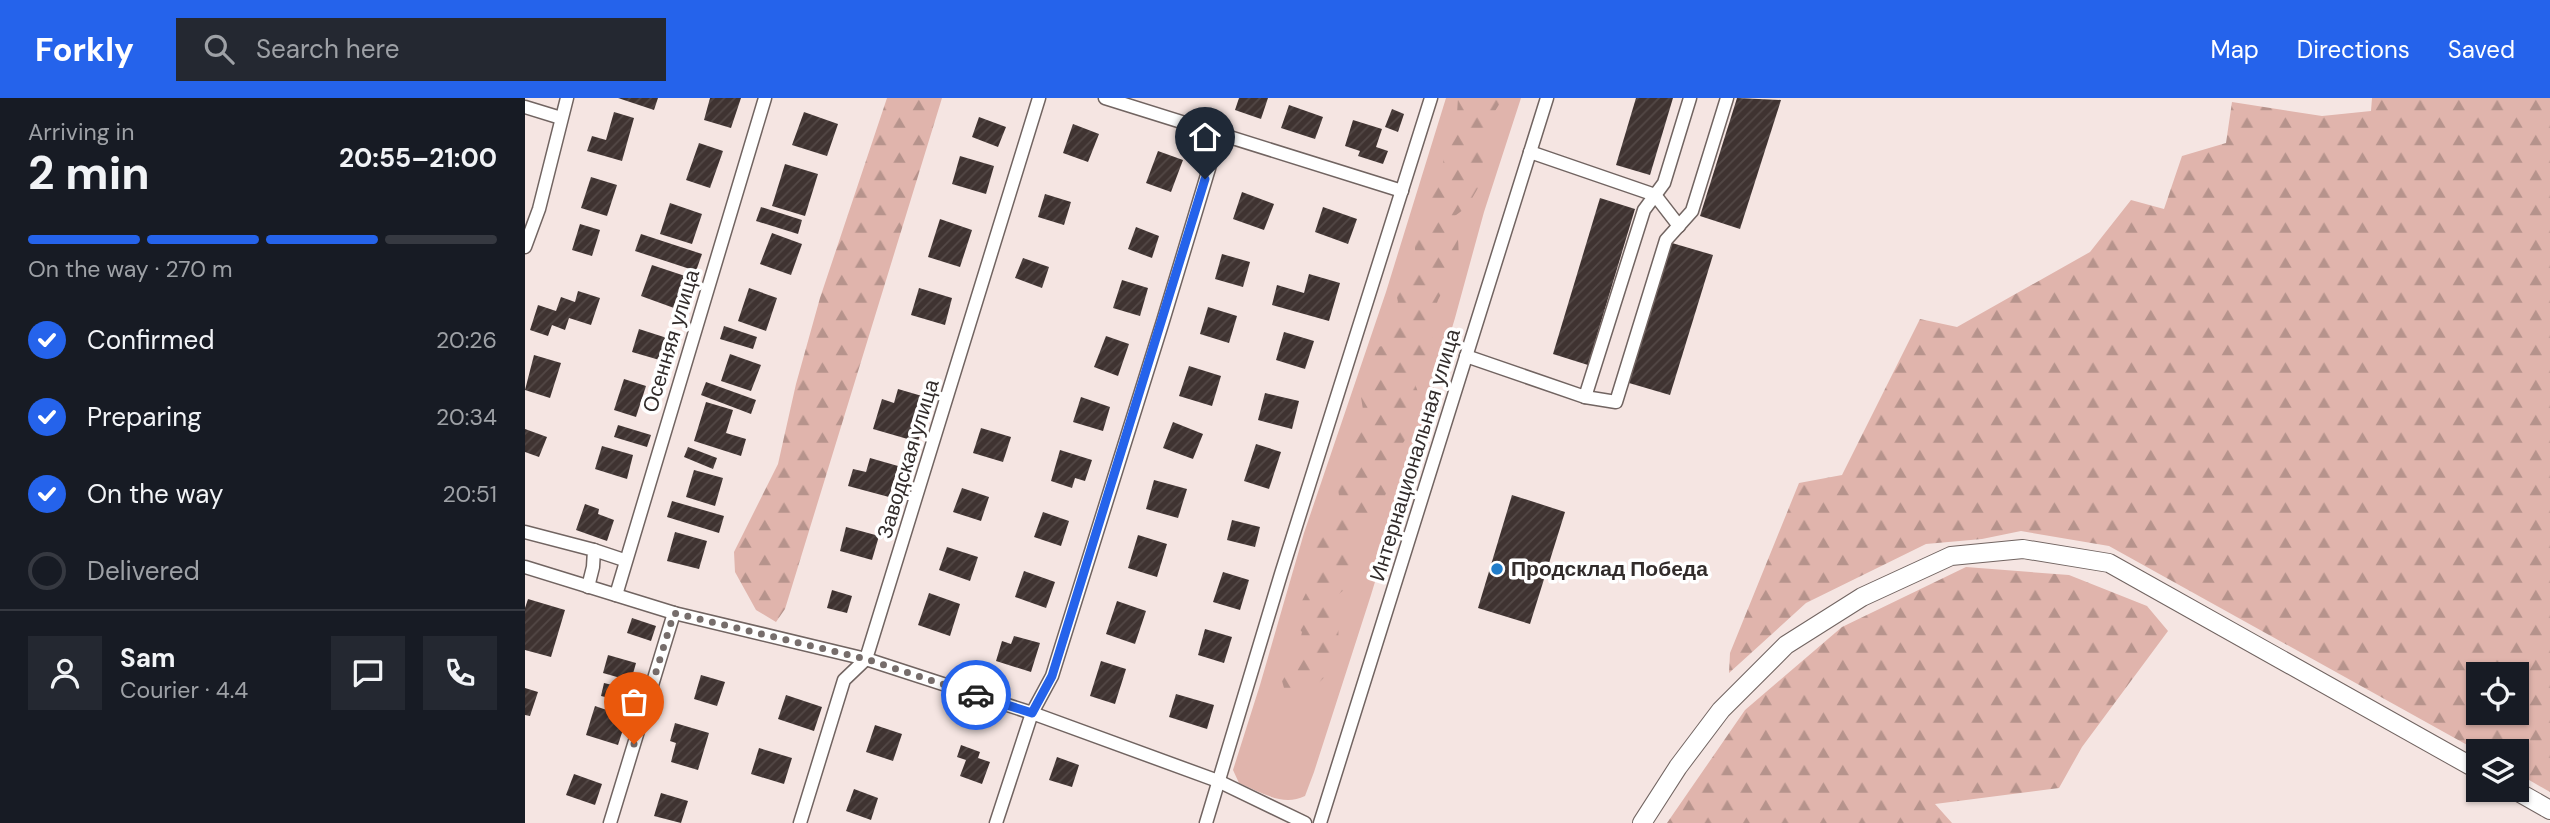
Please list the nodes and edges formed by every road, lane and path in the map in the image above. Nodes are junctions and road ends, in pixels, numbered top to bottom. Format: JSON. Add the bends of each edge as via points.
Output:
{"nodes":[{"id":1,"x":567,"y":98,"type":"edge"},
{"id":2,"x":765,"y":98,"type":"edge"},
{"id":3,"x":1039,"y":98,"type":"edge"},
{"id":4,"x":1105,"y":98,"type":"edge"},
{"id":5,"x":1431,"y":98,"type":"edge"},
{"id":6,"x":1547,"y":98,"type":"edge"},
{"id":7,"x":1691,"y":98,"type":"edge"},
{"id":8,"x":1727,"y":98,"type":"edge"},
{"id":9,"x":525,"y":107,"type":"edge"},
{"id":10,"x":561,"y":118,"type":"junction"},
{"id":11,"x":1220,"y":132,"type":"junction"},
{"id":12,"x":1530,"y":152,"type":"junction"},
{"id":13,"x":1402,"y":191,"type":"junction"},
{"id":14,"x":1655,"y":195,"type":"junction"},
{"id":15,"x":1679,"y":226,"type":"junction"},
{"id":16,"x":525,"y":247,"type":"edge"},
{"id":17,"x":1466,"y":356,"type":"junction"},
{"id":18,"x":1585,"y":397,"type":"junction"},
{"id":19,"x":525,"y":532,"type":"edge"},
{"id":20,"x":594,"y":550,"type":"junction"},
{"id":21,"x":624,"y":560,"type":"junction"},
{"id":22,"x":525,"y":567,"type":"edge"},
{"id":23,"x":588,"y":587,"type":"junction"},
{"id":24,"x":616,"y":595,"type":"junction"},
{"id":25,"x":674,"y":613,"type":"junction"},
{"id":26,"x":866,"y":659,"type":"junction"},
{"id":27,"x":1032,"y":713,"type":"junction"},
{"id":28,"x":2466,"y":762,"type":"edge"},
{"id":29,"x":1218,"y":782,"type":"junction"},
{"id":30,"x":2529,"y":798,"type":"edge"},
{"id":31,"x":2550,"y":810,"type":"edge"},
{"id":32,"x":610,"y":823,"type":"edge"},
{"id":33,"x":800,"y":823,"type":"edge"},
{"id":34,"x":996,"y":823,"type":"edge"},
{"id":35,"x":1206,"y":823,"type":"edge"},
{"id":36,"x":1304,"y":823,"type":"edge"},
{"id":37,"x":1320,"y":823,"type":"edge"},
{"id":38,"x":1642,"y":823,"type":"edge"}],
"edges":[{"from":1,"to":10,"type":"street"},
{"from":2,"to":21,"type":"street","name":"Осенняя улица"},
{"from":3,"to":26,"type":"street","name":"Заводская улица"},
{"from":4,"to":11,"type":"street"},
{"from":5,"to":13,"type":"street"},
{"from":6,"to":12,"type":"street","name":"Интернациональная улица"},
{"from":7,"to":14,"type":"street","via":[[1664,183]]},
{"from":8,"to":15,"type":"street","via":[[1692,211]]},
{"from":9,"to":10,"type":"street"},
{"from":10,"to":16,"type":"street"},
{"from":11,"to":13,"type":"street"},
{"from":11,"to":27,"type":"street","via":[[1052,676]]},
{"from":12,"to":14,"type":"street"},
{"from":12,"to":17,"type":"street","name":"Интернациональная улица"},
{"from":13,"to":29,"type":"street"},
{"from":14,"to":15,"type":"street"},
{"from":14,"to":18,"type":"street","via":[[1644,210]]},
{"from":15,"to":18,"type":"street","via":[[1666,240],[1616,402]]},
{"from":17,"to":18,"type":"street"},
{"from":17,"to":37,"type":"street","name":"Интернациональная улица"},
{"from":19,"to":20,"type":"street"},
{"from":20,"to":21,"type":"street"},
{"from":20,"to":23,"type":"street"},
{"from":21,"to":24,"type":"street","name":"Осенняя улица"},
{"from":22,"to":23,"type":"street"},
{"from":23,"to":24,"type":"street"},
{"from":24,"to":25,"type":"street"},
{"from":25,"to":26,"type":"street"},
{"from":25,"to":32,"type":"street"},
{"from":26,"to":27,"type":"street"},
{"from":26,"to":33,"type":"street","name":"Заводская улица","via":[[844,680]]},
{"from":27,"to":29,"type":"street"},
{"from":27,"to":34,"type":"street"},
{"from":28,"to":38,"type":"street","via":[[2109,563],[2023,549],[1951,556],[1862,597],[1786,646],[1721,710]]},
{"from":29,"to":35,"type":"street"},
{"from":29,"to":36,"type":"street"},
{"from":30,"to":31,"type":"street"}]}
